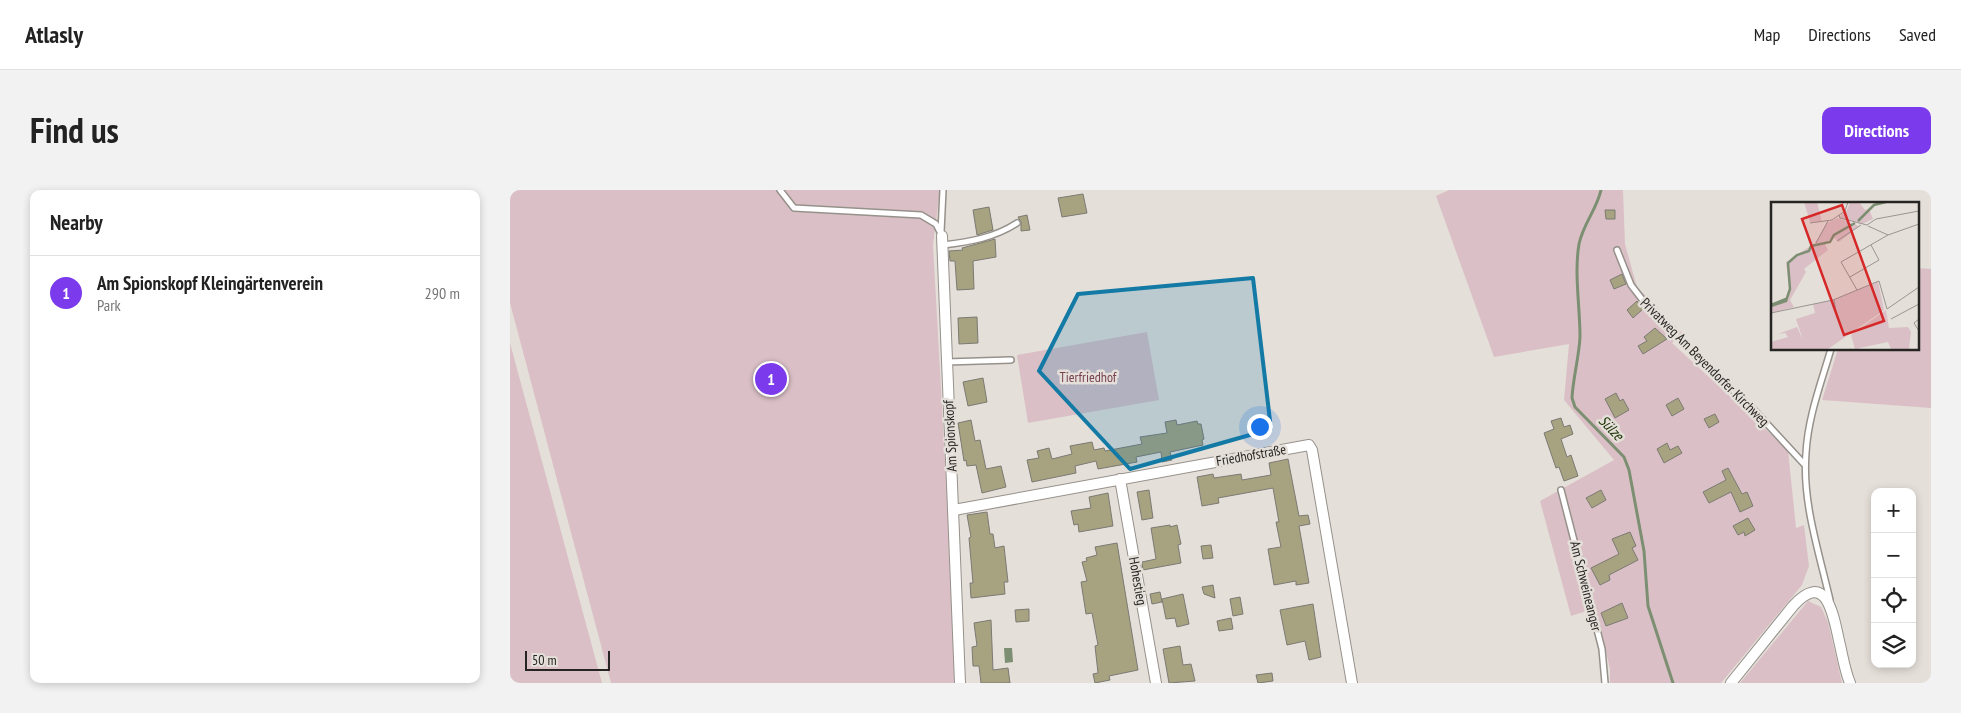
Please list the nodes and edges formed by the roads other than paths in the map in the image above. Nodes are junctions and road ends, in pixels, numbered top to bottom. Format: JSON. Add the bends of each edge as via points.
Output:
{"nodes":[{"id":1,"x":780,"y":190,"type":"edge"},
{"id":2,"x":943,"y":190,"type":"edge"},
{"id":3,"x":1017,"y":223,"type":"dead end"},
{"id":4,"x":942,"y":241,"type":"junction"},
{"id":5,"x":1617,"y":250,"type":"dead end"},
{"id":6,"x":1831,"y":350,"type":"edge"},
{"id":7,"x":1011,"y":360,"type":"dead end"},
{"id":8,"x":945,"y":362,"type":"junction"},
{"id":9,"x":1806,"y":465,"type":"junction"},
{"id":10,"x":1120,"y":479,"type":"junction"},
{"id":11,"x":1561,"y":490,"type":"dead end"},
{"id":12,"x":954,"y":510,"type":"junction"},
{"id":13,"x":1832,"y":607,"type":"junction"},
{"id":14,"x":960,"y":683,"type":"edge"},
{"id":15,"x":1156,"y":683,"type":"edge"},
{"id":16,"x":1352,"y":683,"type":"edge"},
{"id":17,"x":1605,"y":683,"type":"edge"},
{"id":18,"x":1731,"y":683,"type":"edge"},
{"id":19,"x":1850,"y":683,"type":"edge"}],
"edges":[{"from":1,"to":4,"type":"lane","via":[[794,208],[921,216],[936,224]]},
{"from":2,"to":4,"type":"lane","name":"Am Spionskopf"},
{"from":3,"to":4,"type":"lane","via":[[1002,233],[974,241]]},
{"from":4,"to":8,"type":"street","name":"Am Spionskopf"},
{"from":5,"to":9,"type":"lane","name":"Privatweg Am Beyendorfer Kirchweg","via":[[1631,285],[1655,316],[1758,413]]},
{"from":6,"to":9,"type":"lane","via":[[1809,425]]},
{"from":7,"to":8,"type":"lane"},
{"from":8,"to":12,"type":"street","name":"Am Spionskopf"},
{"from":9,"to":13,"type":"lane","via":[[1810,512]]},
{"from":10,"to":12,"type":"street","name":"Friedhofstraße"},
{"from":10,"to":15,"type":"street","name":"Hohestieg"},
{"from":10,"to":16,"type":"street","name":"Friedhofstraße","via":[[1304,445],[1311,447]]},
{"from":11,"to":17,"type":"lane","name":"Am Schweineanger","via":[[1602,649]]},
{"from":12,"to":14,"type":"street","name":"Am Spionskopf"},
{"from":13,"to":18,"type":"street","via":[[1823,595],[1808,593],[1793,606]]},
{"from":13,"to":19,"type":"street"}]}
